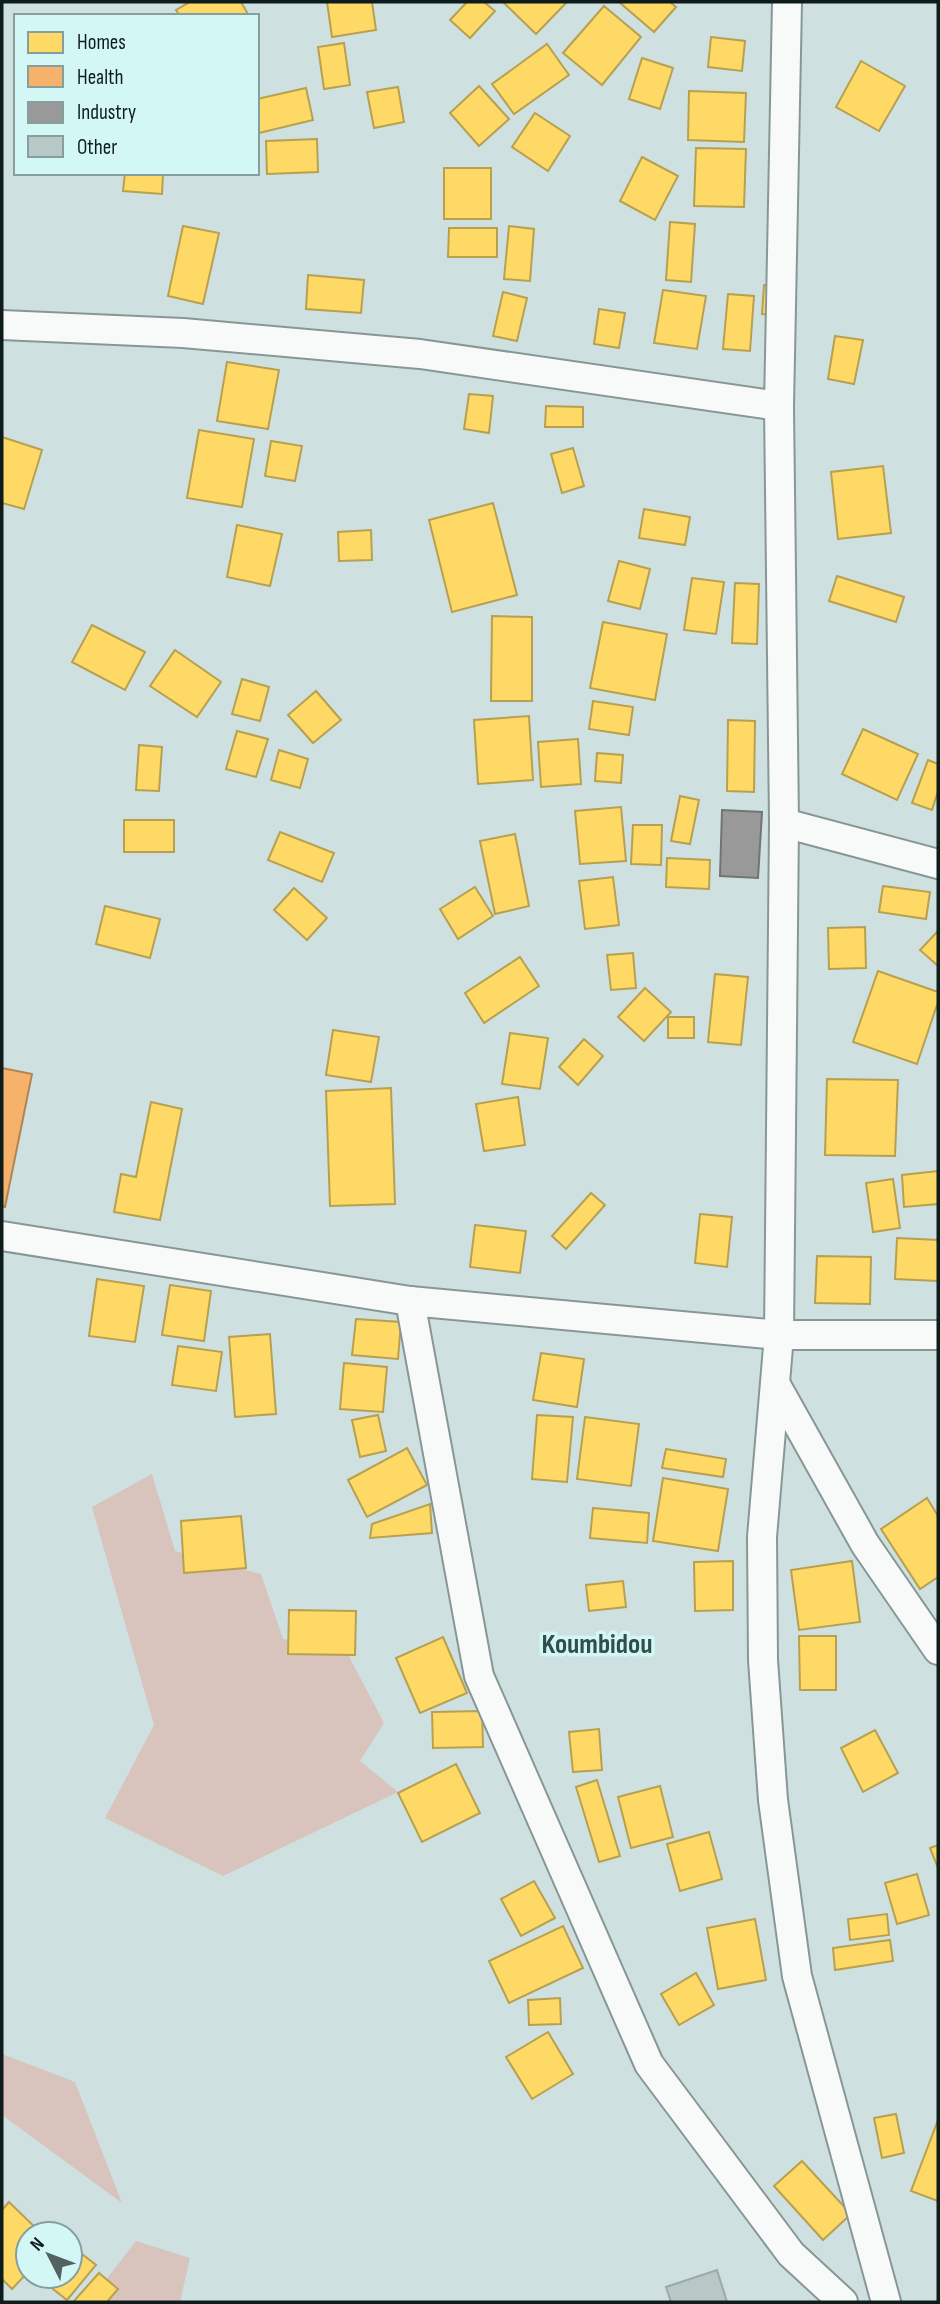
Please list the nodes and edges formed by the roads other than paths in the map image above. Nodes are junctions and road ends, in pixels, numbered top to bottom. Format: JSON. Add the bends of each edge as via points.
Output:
{"nodes":[{"id":1,"x":787,"y":2,"type":"edge"},
{"id":2,"x":2,"y":325,"type":"edge"},
{"id":3,"x":779,"y":406,"type":"junction"},
{"id":4,"x":784,"y":823,"type":"junction"},
{"id":5,"x":938,"y":864,"type":"edge"},
{"id":6,"x":2,"y":1236,"type":"edge"},
{"id":7,"x":410,"y":1301,"type":"junction"},
{"id":8,"x":779,"y":1335,"type":"junction"},
{"id":9,"x":938,"y":1335,"type":"edge"},
{"id":10,"x":776,"y":1385,"type":"junction"},
{"id":11,"x":938,"y":1650,"type":"edge"},
{"id":12,"x":843,"y":2302,"type":"edge"},
{"id":13,"x":886,"y":2302,"type":"edge"}],
"edges":[{"from":1,"to":3,"type":"street"},
{"from":2,"to":3,"type":"street","via":[[183,333],[420,354]]},
{"from":3,"to":4,"type":"street"},
{"from":4,"to":5,"type":"street"},
{"from":4,"to":8,"type":"street"},
{"from":6,"to":7,"type":"street"},
{"from":7,"to":8,"type":"street"},
{"from":7,"to":12,"type":"street","via":[[479,1676],[649,2064],[791,2254]]},
{"from":8,"to":9,"type":"street"},
{"from":8,"to":10,"type":"street"},
{"from":10,"to":11,"type":"street","via":[[865,1544]]},
{"from":10,"to":13,"type":"street","via":[[762,1537],[763,1660],[773,1800],[797,1976]]}]}
